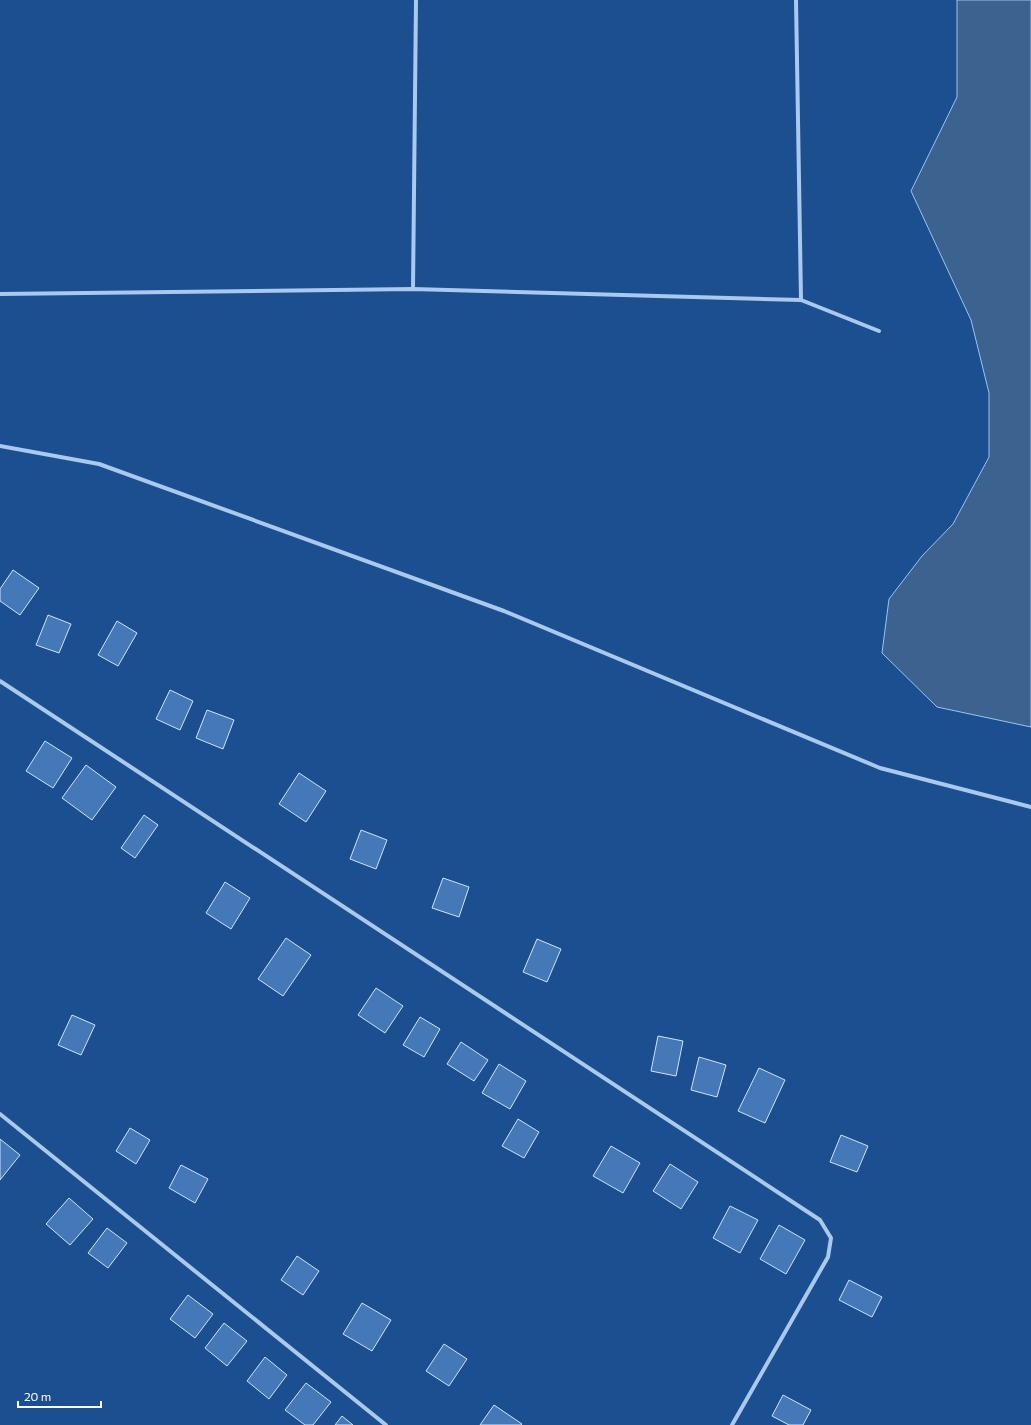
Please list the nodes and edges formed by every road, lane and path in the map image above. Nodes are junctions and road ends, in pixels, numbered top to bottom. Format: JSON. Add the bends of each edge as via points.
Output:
{"nodes":[{"id":1,"x":416,"y":0,"type":"edge"},
{"id":2,"x":796,"y":0,"type":"edge"},
{"id":3,"x":413,"y":289,"type":"junction"},
{"id":4,"x":0,"y":294,"type":"edge"},
{"id":5,"x":802,"y":300,"type":"junction"},
{"id":6,"x":879,"y":331,"type":"dead end"},
{"id":7,"x":0,"y":446,"type":"edge"},
{"id":8,"x":0,"y":681,"type":"edge"},
{"id":9,"x":1031,"y":807,"type":"edge"},
{"id":10,"x":0,"y":1114,"type":"edge"},
{"id":11,"x":386,"y":1425,"type":"edge"},
{"id":12,"x":732,"y":1425,"type":"edge"}],
"edges":[{"from":1,"to":3,"type":"street"},
{"from":2,"to":5,"type":"street"},
{"from":3,"to":4,"type":"street"},
{"from":3,"to":5,"type":"street"},
{"from":5,"to":6,"type":"street"},
{"from":7,"to":9,"type":"street","via":[[99,464],[504,611],[880,768]]},
{"from":8,"to":12,"type":"street","via":[[820,1220],[831,1238],[828,1257]]},
{"from":10,"to":11,"type":"street"}]}
